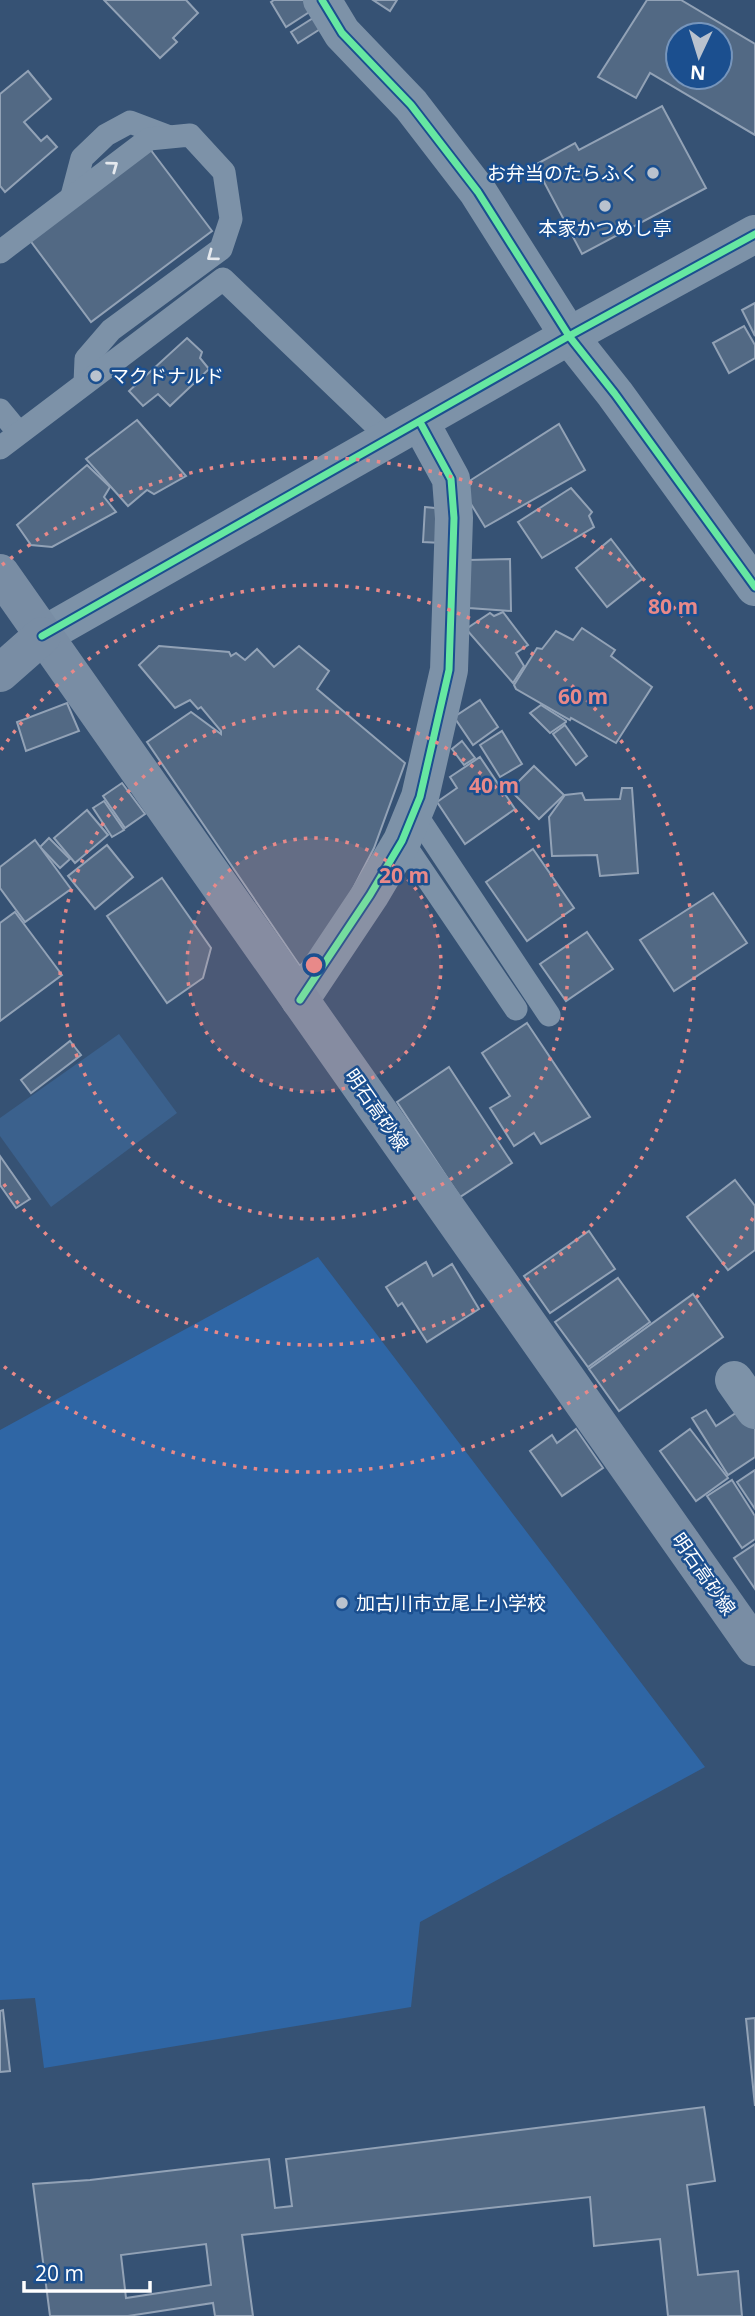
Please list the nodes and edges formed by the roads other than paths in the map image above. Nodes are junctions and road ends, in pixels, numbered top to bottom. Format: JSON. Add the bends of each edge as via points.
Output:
{"nodes":[{"id":1,"x":322,"y":0,"type":"edge"},
{"id":2,"x":755,"y":234,"type":"edge"},
{"id":3,"x":0,"y":252,"type":"edge"},
{"id":4,"x":569,"y":336,"type":"junction"},
{"id":5,"x":85,"y":383,"type":"junction"},
{"id":6,"x":0,"y":410,"type":"edge"},
{"id":7,"x":405,"y":431,"type":"junction"},
{"id":8,"x":19,"y":433,"type":"junction"},
{"id":9,"x":0,"y":448,"type":"edge"},
{"id":10,"x":0,"y":573,"type":"edge"},
{"id":11,"x":755,"y":587,"type":"edge"},
{"id":12,"x":42,"y":636,"type":"junction"},
{"id":13,"x":0,"y":673,"type":"edge"},
{"id":14,"x":408,"y":826,"type":"junction"},
{"id":15,"x":300,"y":1000,"type":"junction"},
{"id":16,"x":516,"y":1009,"type":"dead end"},
{"id":17,"x":549,"y":1015,"type":"dead end"},
{"id":18,"x":755,"y":1647,"type":"edge"}],
"edges":[{"from":1,"to":4,"type":"street","via":[[342,33],[411,105],[478,192]]},
{"from":2,"to":4,"type":"street"},
{"from":3,"to":5,"type":"lane","one_way":true,"via":[[149,139],[190,135],[224,172],[231,219],[221,249],[111,330],[86,359]]},
{"from":4,"to":7,"type":"street"},
{"from":4,"to":11,"type":"street"},
{"from":5,"to":7,"type":"lane","via":[[223,279]]},
{"from":5,"to":8,"type":"lane"},
{"from":6,"to":8,"type":"lane"},
{"from":7,"to":12,"type":"street"},
{"from":7,"to":14,"type":"street","via":[[451,479],[454,518],[449,670],[420,797]]},
{"from":8,"to":9,"type":"lane"},
{"from":10,"to":12,"type":"main road","name":"明石高砂線"},
{"from":12,"to":13,"type":"main road"},
{"from":12,"to":15,"type":"main road","name":"明石高砂線"},
{"from":14,"to":15,"type":"street","via":[[370,895]]},
{"from":14,"to":16,"type":"lane"},
{"from":14,"to":17,"type":"lane"},
{"from":15,"to":18,"type":"main road","name":"明石高砂線"}]}
